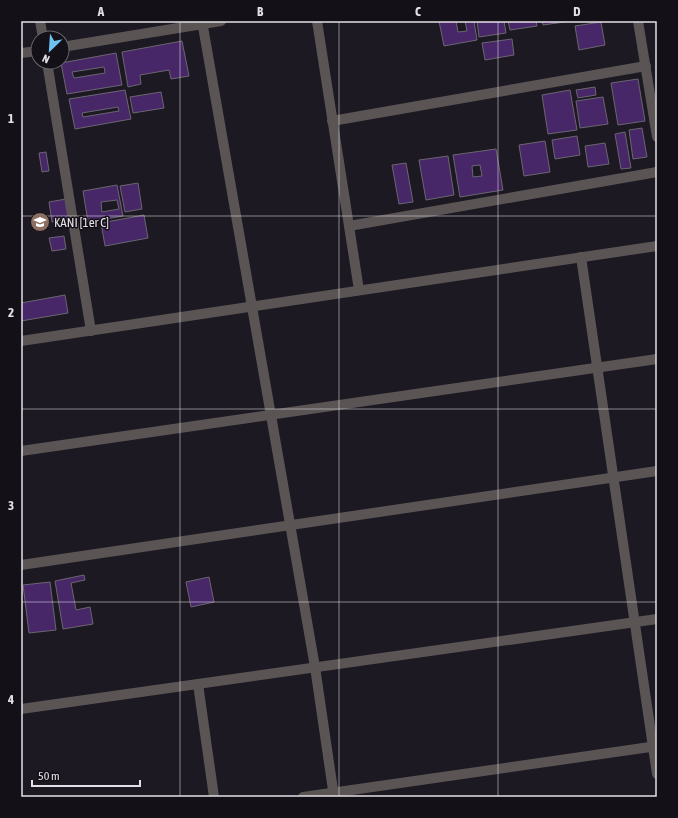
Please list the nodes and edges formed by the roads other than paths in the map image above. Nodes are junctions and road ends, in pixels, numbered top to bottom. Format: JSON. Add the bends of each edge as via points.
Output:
{"nodes":[{"id":1,"x":221,"y":21,"type":"edge"},
{"id":2,"x":317,"y":21,"type":"edge"},
{"id":3,"x":638,"y":21,"type":"edge"},
{"id":4,"x":202,"y":23,"type":"edge"},
{"id":5,"x":70,"y":46,"type":"edge"},
{"id":6,"x":646,"y":66,"type":"junction"},
{"id":7,"x":48,"y":70,"type":"edge"},
{"id":8,"x":332,"y":121,"type":"junction"},
{"id":9,"x":657,"y":137,"type":"edge"},
{"id":10,"x":657,"y":172,"type":"edge"},
{"id":11,"x":349,"y":226,"type":"junction"},
{"id":12,"x":657,"y":246,"type":"edge"},
{"id":13,"x":581,"y":257,"type":"junction"},
{"id":14,"x":359,"y":290,"type":"junction"},
{"id":15,"x":252,"y":306,"type":"junction"},
{"id":16,"x":90,"y":331,"type":"junction"},
{"id":17,"x":21,"y":341,"type":"edge"},
{"id":18,"x":657,"y":359,"type":"edge"},
{"id":19,"x":597,"y":367,"type":"junction"},
{"id":20,"x":271,"y":414,"type":"junction"},
{"id":21,"x":21,"y":451,"type":"edge"},
{"id":22,"x":657,"y":471,"type":"edge"},
{"id":23,"x":614,"y":477,"type":"junction"},
{"id":24,"x":290,"y":525,"type":"junction"},
{"id":25,"x":21,"y":565,"type":"edge"},
{"id":26,"x":657,"y":619,"type":"edge"},
{"id":27,"x":635,"y":622,"type":"junction"},
{"id":28,"x":315,"y":667,"type":"junction"},
{"id":29,"x":198,"y":684,"type":"junction"},
{"id":30,"x":21,"y":709,"type":"edge"},
{"id":31,"x":655,"y":746,"type":"edge"},
{"id":32,"x":657,"y":774,"type":"edge"},
{"id":33,"x":334,"y":795,"type":"edge"},
{"id":34,"x":214,"y":797,"type":"edge"},
{"id":35,"x":303,"y":797,"type":"edge"}],
"edges":[{"from":1,"to":4,"type":"street"},
{"from":2,"to":8,"type":"street"},
{"from":3,"to":6,"type":"street"},
{"from":4,"to":5,"type":"street"},
{"from":4,"to":15,"type":"street"},
{"from":6,"to":8,"type":"street"},
{"from":6,"to":9,"type":"street"},
{"from":7,"to":16,"type":"street"},
{"from":8,"to":11,"type":"street"},
{"from":10,"to":11,"type":"street"},
{"from":11,"to":14,"type":"street"},
{"from":12,"to":13,"type":"street"},
{"from":13,"to":14,"type":"street"},
{"from":13,"to":19,"type":"street"},
{"from":14,"to":15,"type":"street"},
{"from":15,"to":16,"type":"street"},
{"from":15,"to":20,"type":"street"},
{"from":16,"to":17,"type":"street"},
{"from":18,"to":19,"type":"street"},
{"from":19,"to":20,"type":"street"},
{"from":19,"to":23,"type":"street"},
{"from":20,"to":21,"type":"street"},
{"from":20,"to":24,"type":"street"},
{"from":22,"to":23,"type":"street"},
{"from":23,"to":24,"type":"street"},
{"from":23,"to":27,"type":"street"},
{"from":24,"to":25,"type":"street"},
{"from":24,"to":28,"type":"street"},
{"from":26,"to":27,"type":"street"},
{"from":27,"to":28,"type":"street"},
{"from":27,"to":31,"type":"street"},
{"from":28,"to":29,"type":"street"},
{"from":28,"to":33,"type":"street"},
{"from":29,"to":30,"type":"street"},
{"from":29,"to":34,"type":"street"},
{"from":31,"to":32,"type":"street"},
{"from":31,"to":33,"type":"street"},
{"from":33,"to":35,"type":"street"}]}
